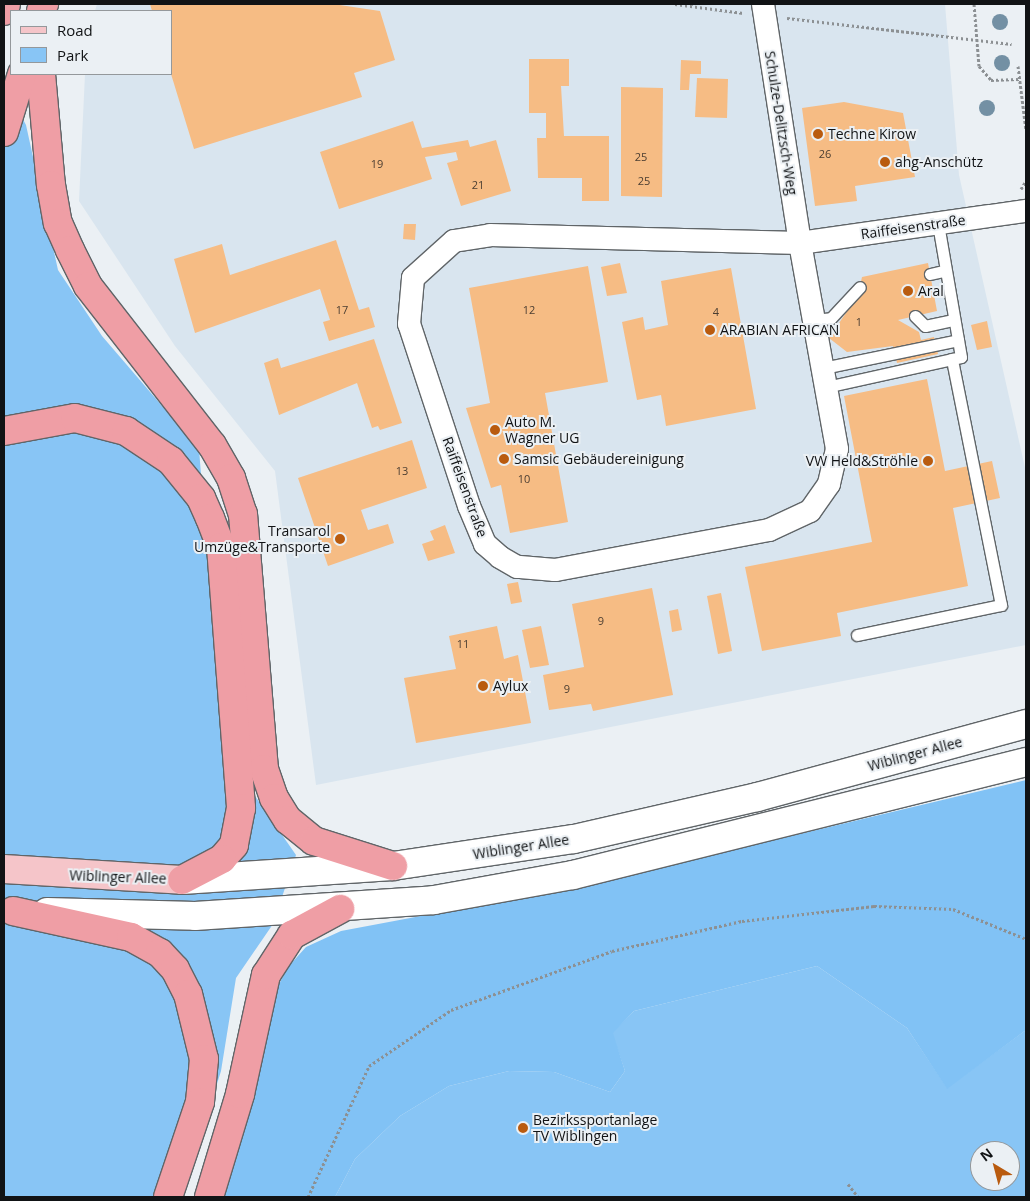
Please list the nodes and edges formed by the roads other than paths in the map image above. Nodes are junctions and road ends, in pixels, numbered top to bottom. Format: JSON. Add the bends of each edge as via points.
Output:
{"nodes":[{"id":1,"x":6,"y":4,"type":"edge"},
{"id":2,"x":764,"y":10,"type":"edge"},
{"id":3,"x":4,"y":11,"type":"edge"},
{"id":4,"x":22,"y":75,"type":"edge"},
{"id":5,"x":41,"y":75,"type":"edge"},
{"id":6,"x":4,"y":132,"type":"edge"},
{"id":7,"x":1026,"y":211,"type":"edge"},
{"id":8,"x":938,"y":224,"type":"junction"},
{"id":9,"x":800,"y":243,"type":"junction"},
{"id":10,"x":943,"y":271,"type":"junction"},
{"id":11,"x":930,"y":274,"type":"dead end"},
{"id":12,"x":860,"y":287,"type":"dead end"},
{"id":13,"x":915,"y":316,"type":"dead end"},
{"id":14,"x":813,"y":320,"type":"junction"},
{"id":15,"x":953,"y":320,"type":"junction"},
{"id":16,"x":958,"y":340,"type":"junction"},
{"id":17,"x":952,"y":360,"type":"junction"},
{"id":18,"x":825,"y":378,"type":"junction"},
{"id":19,"x":4,"y":431,"type":"edge"},
{"id":20,"x":858,"y":635,"type":"dead end"},
{"id":21,"x":1026,"y":724,"type":"edge"},
{"id":22,"x":1026,"y":762,"type":"edge"},
{"id":23,"x":393,"y":866,"type":"junction"},
{"id":24,"x":4,"y":869,"type":"edge"},
{"id":25,"x":182,"y":880,"type":"junction"},
{"id":26,"x":340,"y":909,"type":"junction"},
{"id":27,"x":8,"y":910,"type":"edge"},
{"id":28,"x":168,"y":1197,"type":"edge"},
{"id":29,"x":209,"y":1197,"type":"edge"}],
"edges":[{"from":1,"to":3,"type":"highway"},
{"from":2,"to":9,"type":"street","name":"Schulze-Delitzsch-Weg"},
{"from":4,"to":6,"type":"highway"},
{"from":5,"to":23,"type":"highway","via":[[49,177],[58,223],[70,250],[88,286],[212,445],[231,478],[243,514],[264,769],[274,798],[288,820],[314,841]]},
{"from":7,"to":8,"type":"street","name":"Raiffeisenstraße"},
{"from":8,"to":9,"type":"street","name":"Raiffeisenstraße"},
{"from":8,"to":10,"type":"lane"},
{"from":9,"to":14,"type":"street","name":"Raiffeisenstraße"},
{"from":9,"to":18,"type":"street","name":"Raiffeisenstraße","via":[[472,237],[454,241],[438,252],[413,278],[409,324],[477,528],[485,544],[517,567],[555,570],[792,523],[821,498],[836,467]]},
{"from":10,"to":11,"type":"lane"},
{"from":10,"to":15,"type":"lane"},
{"from":12,"to":14,"type":"lane","via":[[830,318]]},
{"from":13,"to":15,"type":"lane","via":[[925,326]]},
{"from":14,"to":18,"type":"street","name":"Raiffeisenstraße"},
{"from":15,"to":16,"type":"lane"},
{"from":16,"to":17,"type":"lane","via":[[961,357]]},
{"from":16,"to":18,"type":"lane"},
{"from":17,"to":18,"type":"lane"},
{"from":17,"to":20,"type":"lane","via":[[1001,605]]},
{"from":19,"to":25,"type":"highway","via":[[75,418],[126,431],[172,461],[201,498],[210,518],[221,547],[241,808],[234,845],[222,859]]},
{"from":21,"to":23,"type":"main road","name":"Wiblinger Allee","via":[[757,797],[574,839]]},
{"from":22,"to":26,"type":"main road","via":[[573,875],[434,900]]},
{"from":23,"to":25,"type":"main road","name":"Wiblinger Allee"},
{"from":24,"to":25,"type":"main road","name":"Wiblinger Allee"},
{"from":26,"to":27,"type":"main road","via":[[195,916]]},
{"from":26,"to":29,"type":"highway","via":[[292,935],[266,975],[240,1094]]},
{"from":27,"to":28,"type":"highway","via":[[131,937],[160,953],[175,969],[188,994],[204,1059],[200,1102]]}]}
